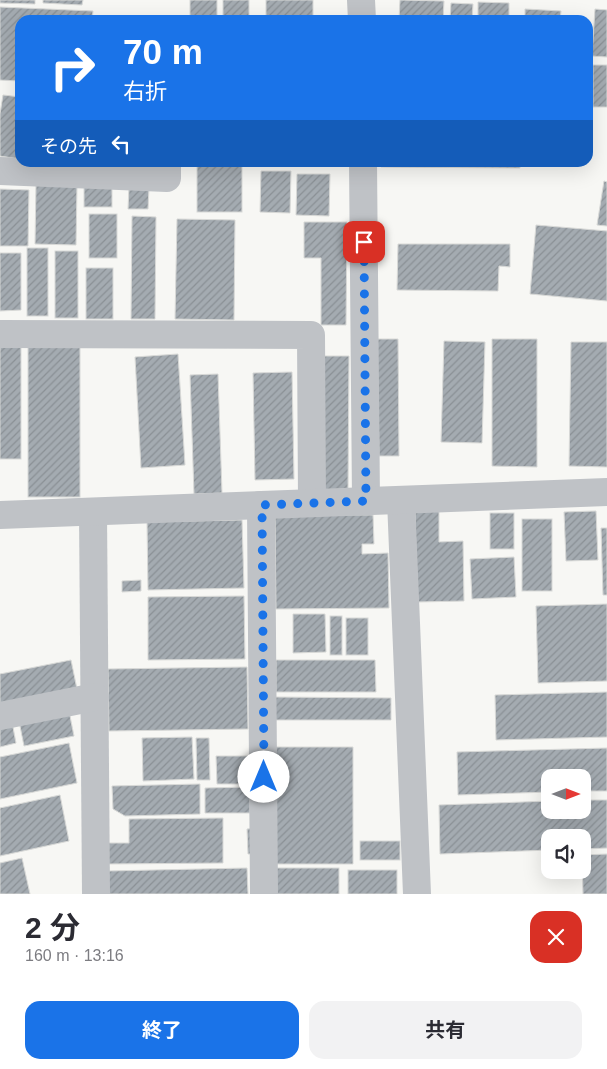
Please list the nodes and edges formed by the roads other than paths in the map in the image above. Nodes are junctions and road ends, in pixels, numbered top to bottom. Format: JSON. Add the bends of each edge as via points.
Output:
{"nodes":[{"id":1,"x":362,"y":0,"type":"edge"},
{"id":2,"x":362,"y":15,"type":"edge"},
{"id":3,"x":167,"y":167,"type":"edge"},
{"id":4,"x":363,"y":167,"type":"edge"},
{"id":5,"x":0,"y":171,"type":"edge"},
{"id":6,"x":0,"y":334,"type":"edge"},
{"id":7,"x":607,"y":492,"type":"edge"},
{"id":8,"x":401,"y":500,"type":"junction"},
{"id":9,"x":366,"y":501,"type":"junction"},
{"id":10,"x":312,"y":503,"type":"junction"},
{"id":11,"x":262,"y":505,"type":"junction"},
{"id":12,"x":93,"y":512,"type":"junction"},
{"id":13,"x":0,"y":515,"type":"edge"},
{"id":14,"x":95,"y":697,"type":"junction"},
{"id":15,"x":0,"y":716,"type":"edge"},
{"id":16,"x":96,"y":894,"type":"edge"},
{"id":17,"x":264,"y":894,"type":"edge"},
{"id":18,"x":418,"y":894,"type":"edge"}],
"edges":[{"from":1,"to":2,"type":"street"},
{"from":3,"to":5,"type":"street","via":[[167,178]]},
{"from":4,"to":9,"type":"street"},
{"from":6,"to":10,"type":"street","via":[[311,336]]},
{"from":7,"to":8,"type":"street"},
{"from":8,"to":9,"type":"street"},
{"from":8,"to":18,"type":"street"},
{"from":9,"to":10,"type":"street"},
{"from":10,"to":11,"type":"street"},
{"from":11,"to":12,"type":"street"},
{"from":11,"to":17,"type":"street"},
{"from":12,"to":13,"type":"street"},
{"from":12,"to":14,"type":"street"},
{"from":14,"to":15,"type":"street"},
{"from":14,"to":16,"type":"street"}]}
